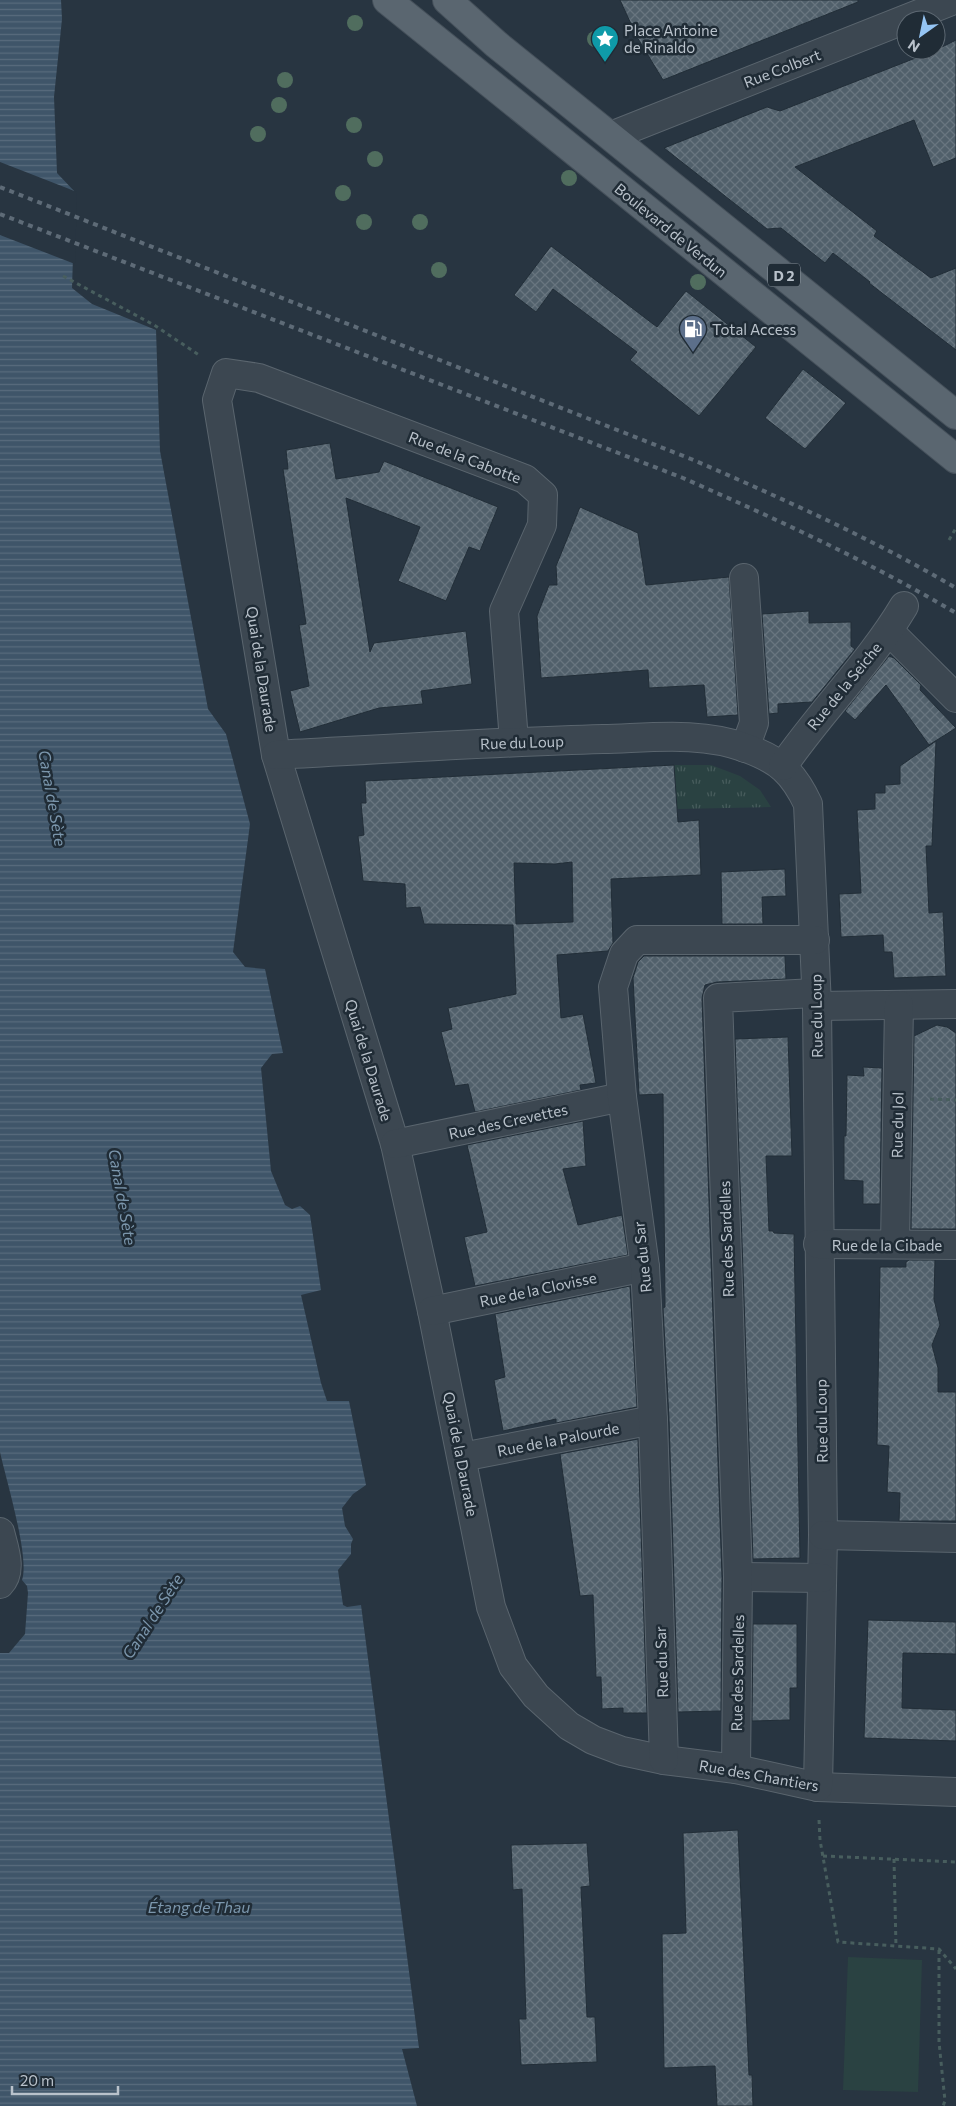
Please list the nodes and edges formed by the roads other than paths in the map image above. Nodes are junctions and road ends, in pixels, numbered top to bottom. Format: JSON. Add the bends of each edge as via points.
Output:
{"nodes":[{"id":1,"x":387,"y":0,"type":"edge"},
{"id":2,"x":448,"y":0,"type":"edge"},
{"id":3,"x":954,"y":0,"type":"edge"},
{"id":4,"x":611,"y":136,"type":"junction"},
{"id":5,"x":226,"y":373,"type":"joint"},
{"id":6,"x":956,"y":415,"type":"edge"},
{"id":7,"x":956,"y":459,"type":"edge"},
{"id":8,"x":744,"y":578,"type":"dead end"},
{"id":9,"x":904,"y":606,"type":"dead end"},
{"id":10,"x":889,"y":631,"type":"junction"},
{"id":11,"x":956,"y":698,"type":"edge"},
{"id":12,"x":514,"y":741,"type":"junction"},
{"id":13,"x":745,"y":748,"type":"junction"},
{"id":14,"x":276,"y":755,"type":"junction"},
{"id":15,"x":783,"y":766,"type":"junction"},
{"id":16,"x":815,"y":940,"type":"junction"},
{"id":17,"x":816,"y":1000,"type":"junction"},
{"id":18,"x":956,"y":1004,"type":"edge"},
{"id":19,"x":899,"y":1005,"type":"junction"},
{"id":20,"x":622,"y":1097,"type":"junction"},
{"id":21,"x":395,"y":1144,"type":"junction"},
{"id":22,"x":818,"y":1244,"type":"junction"},
{"id":23,"x":895,"y":1244,"type":"junction"},
{"id":24,"x":956,"y":1245,"type":"edge"},
{"id":25,"x":645,"y":1267,"type":"junction"},
{"id":26,"x":432,"y":1311,"type":"junction"},
{"id":27,"x":653,"y":1420,"type":"junction"},
{"id":28,"x":462,"y":1457,"type":"junction"},
{"id":29,"x":0,"y":1532,"type":"edge"},
{"id":30,"x":823,"y":1535,"type":"junction"},
{"id":31,"x":956,"y":1538,"type":"edge"},
{"id":32,"x":4,"y":1575,"type":"edge"},
{"id":33,"x":738,"y":1577,"type":"junction"},
{"id":34,"x":822,"y":1578,"type":"junction"},
{"id":35,"x":569,"y":1726,"type":"joint"},
{"id":36,"x":664,"y":1760,"type":"junction"},
{"id":37,"x":736,"y":1769,"type":"junction"},
{"id":38,"x":818,"y":1787,"type":"junction"},
{"id":39,"x":956,"y":1792,"type":"edge"}],
"edges":[{"from":1,"to":7,"type":"main road","name":"Boulevard de Verdun","number":"D 2"},
{"from":2,"to":4,"type":"main road","number":"D 2","via":[[496,44]]},
{"from":3,"to":4,"type":"street","name":"Rue Colbert"},
{"from":4,"to":6,"type":"main road","number":"D 2"},
{"from":5,"to":12,"type":"street","name":"Rue de la Cabotte","via":[[259,378],[525,479],[543,495],[542,525],[504,611]]},
{"from":5,"to":14,"type":"street","name":"Quai de la Daurade","via":[[217,400]]},
{"from":8,"to":13,"type":"street","via":[[754,723]]},
{"from":9,"to":10,"type":"street","name":"Rue de la Seiche"},
{"from":10,"to":11,"type":"street"},
{"from":10,"to":15,"type":"street","name":"Rue de la Seiche","via":[[805,733]]},
{"from":12,"to":13,"type":"street","name":"Rue du Loup","via":[[700,737]]},
{"from":12,"to":14,"type":"street","name":"Rue du Loup"},
{"from":13,"to":15,"type":"street","name":"Rue du Loup"},
{"from":14,"to":21,"type":"street","name":"Quai de la Daurade"},
{"from":15,"to":16,"type":"street","name":"Rue du Loup","via":[[798,783],[808,804]]},
{"from":16,"to":17,"type":"street","name":"Rue du Loup"},
{"from":16,"to":20,"type":"street","name":"Rue du Sar","via":[[637,940],[624,954],[613,987]]},
{"from":17,"to":19,"type":"street"},
{"from":17,"to":22,"type":"street","name":"Rue du Loup"},
{"from":17,"to":33,"type":"street","name":"Rue des Sardelles","via":[[718,998]]},
{"from":18,"to":19,"type":"street"},
{"from":19,"to":23,"type":"street","name":"Rue du Jol"},
{"from":20,"to":21,"type":"street","name":"Rue des Crevettes"},
{"from":20,"to":25,"type":"street","name":"Rue du Sar"},
{"from":21,"to":26,"type":"street","name":"Quai de la Daurade"},
{"from":22,"to":23,"type":"street","name":"Rue de la Cibade"},
{"from":22,"to":30,"type":"street","name":"Rue du Loup"},
{"from":23,"to":24,"type":"street","name":"Rue de la Cibade"},
{"from":25,"to":26,"type":"street","name":"Rue de la Clovisse"},
{"from":25,"to":27,"type":"street","name":"Rue du Sar"},
{"from":26,"to":28,"type":"street","name":"Quai de la Daurade"},
{"from":27,"to":28,"type":"street","name":"Rue de la Palourde"},
{"from":27,"to":36,"type":"street","name":"Rue du Sar"},
{"from":28,"to":35,"type":"street","name":"Quai de la Daurade","via":[[491,1608],[513,1666],[536,1696]]},
{"from":29,"to":32,"type":"street"},
{"from":30,"to":31,"type":"street"},
{"from":30,"to":34,"type":"street","name":"Rue du Loup"},
{"from":33,"to":34,"type":"street"},
{"from":33,"to":37,"type":"street","name":"Rue des Sardelles"},
{"from":34,"to":38,"type":"street","name":"Rue du Loup"},
{"from":35,"to":36,"type":"street","name":"Rue des Chantiers","via":[[615,1748]]},
{"from":36,"to":37,"type":"street","name":"Rue des Chantiers"},
{"from":37,"to":38,"type":"street","name":"Rue des Chantiers"},
{"from":38,"to":39,"type":"street","name":"Rue des Chantiers"}]}
